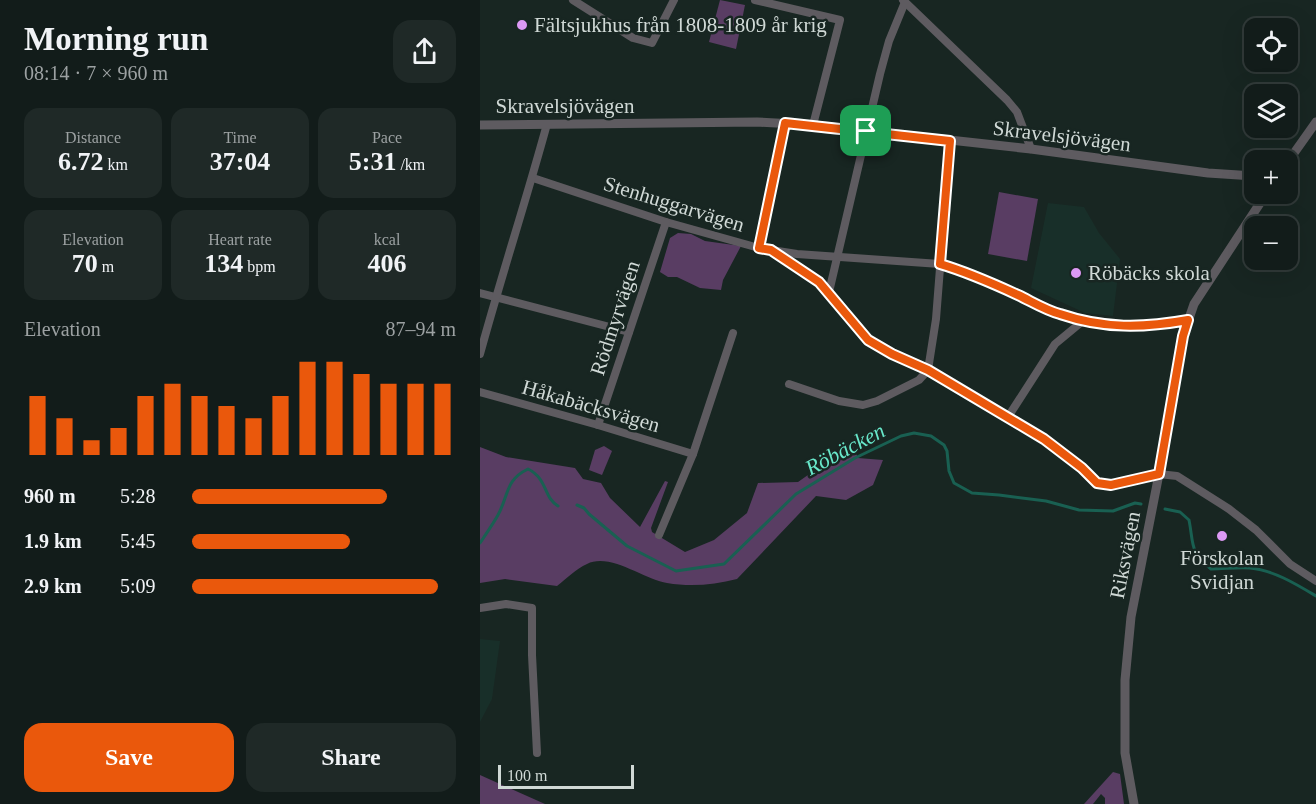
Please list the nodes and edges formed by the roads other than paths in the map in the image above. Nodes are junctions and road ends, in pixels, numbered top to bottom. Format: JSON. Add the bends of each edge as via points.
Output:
{"nodes":[{"id":1,"x":573,"y":0,"type":"edge"},
{"id":2,"x":674,"y":0,"type":"edge"},
{"id":3,"x":755,"y":0,"type":"edge"},
{"id":4,"x":904,"y":1,"type":"edge"},
{"id":5,"x":1316,"y":122,"type":"edge"},
{"id":6,"x":785,"y":123,"type":"junction"},
{"id":7,"x":547,"y":124,"type":"junction"},
{"id":8,"x":480,"y":125,"type":"edge"},
{"id":9,"x":813,"y":125,"type":"junction"},
{"id":10,"x":866,"y":131,"type":"junction"},
{"id":11,"x":950,"y":141,"type":"junction"},
{"id":12,"x":1031,"y":149,"type":"junction"},
{"id":13,"x":1296,"y":150,"type":"edge"},
{"id":14,"x":1244,"y":175,"type":"edge"},
{"id":15,"x":533,"y":178,"type":"junction"},
{"id":16,"x":1259,"y":204,"type":"edge"},
{"id":17,"x":666,"y":222,"type":"junction"},
{"id":18,"x":759,"y":248,"type":"junction"},
{"id":19,"x":771,"y":250,"type":"junction"},
{"id":20,"x":838,"y":256,"type":"junction"},
{"id":21,"x":940,"y":264,"type":"junction"},
{"id":22,"x":829,"y":292,"type":"junction"},
{"id":23,"x":480,"y":293,"type":"edge"},
{"id":24,"x":496,"y":297,"type":"junction"},
{"id":25,"x":1084,"y":320,"type":"junction"},
{"id":26,"x":1188,"y":320,"type":"junction"},
{"id":27,"x":629,"y":332,"type":"junction"},
{"id":28,"x":734,"y":333,"type":"dead end"},
{"id":29,"x":480,"y":354,"type":"edge"},
{"id":30,"x":928,"y":370,"type":"junction"},
{"id":31,"x":789,"y":384,"type":"dead end"},
{"id":32,"x":480,"y":392,"type":"edge"},
{"id":33,"x":1008,"y":417,"type":"junction"},
{"id":34,"x":598,"y":425,"type":"junction"},
{"id":35,"x":693,"y":454,"type":"junction"},
{"id":36,"x":1159,"y":474,"type":"junction"},
{"id":37,"x":659,"y":535,"type":"dead end"},
{"id":38,"x":1316,"y":581,"type":"edge"},
{"id":39,"x":480,"y":608,"type":"edge"},
{"id":40,"x":537,"y":753,"type":"dead end"},
{"id":41,"x":1134,"y":804,"type":"edge"}],
"edges":[{"from":1,"to":2,"type":"street","via":[[633,38],[652,44]]},
{"from":3,"to":9,"type":"street","via":[[840,20]]},
{"from":4,"to":10,"type":"street","via":[[889,41]]},
{"from":4,"to":12,"type":"street","via":[[1007,100],[1017,112]]},
{"from":5,"to":13,"type":"street"},
{"from":6,"to":7,"type":"street","name":"Skravelsjövägen"},
{"from":6,"to":9,"type":"street","name":"Skravelsjövägen"},
{"from":6,"to":18,"type":"street"},
{"from":7,"to":8,"type":"street","name":"Skravelsjövägen"},
{"from":7,"to":15,"type":"street"},
{"from":9,"to":10,"type":"street","name":"Skravelsjövägen"},
{"from":10,"to":11,"type":"street","name":"Skravelsjövägen"},
{"from":10,"to":20,"type":"street"},
{"from":11,"to":12,"type":"street","name":"Skravelsjövägen"},
{"from":11,"to":21,"type":"street"},
{"from":12,"to":14,"type":"street","name":"Skravelsjövägen"},
{"from":15,"to":17,"type":"street","name":"Stenhuggarvägen"},
{"from":15,"to":24,"type":"street"},
{"from":16,"to":26,"type":"street","name":"Riksvägen","via":[[1194,304]]},
{"from":17,"to":18,"type":"street","name":"Stenhuggarvägen"},
{"from":17,"to":27,"type":"street","name":"Rödmyrvägen"},
{"from":18,"to":19,"type":"street","name":"Stenhuggarvägen"},
{"from":19,"to":20,"type":"street","name":"Stenhuggarvägen"},
{"from":19,"to":22,"type":"street"},
{"from":20,"to":21,"type":"street","name":"Stenhuggarvägen"},
{"from":20,"to":22,"type":"street"},
{"from":21,"to":25,"type":"street","name":"Stenhuggarvägen","via":[[1059,314]]},
{"from":21,"to":30,"type":"street"},
{"from":22,"to":30,"type":"street","via":[[868,340]]},
{"from":23,"to":24,"type":"street"},
{"from":24,"to":27,"type":"street"},
{"from":24,"to":29,"type":"street"},
{"from":25,"to":26,"type":"street","name":"Stenhuggarvägen","via":[[1143,327]]},
{"from":25,"to":33,"type":"street","via":[[1055,344]]},
{"from":26,"to":36,"type":"street","name":"Riksvägen"},
{"from":27,"to":34,"type":"street","name":"Rödmyrvägen"},
{"from":28,"to":35,"type":"street"},
{"from":30,"to":31,"type":"street","via":[[920,380],[863,405]]},
{"from":30,"to":33,"type":"street"},
{"from":32,"to":34,"type":"street","name":"Håkabäcksvägen"},
{"from":33,"to":36,"type":"street","via":[[1044,439],[1097,483],[1111,485]]},
{"from":34,"to":35,"type":"street","name":"Håkabäcksvägen"},
{"from":35,"to":37,"type":"street"},
{"from":36,"to":38,"type":"street","via":[[1177,476],[1229,509],[1290,564]]},
{"from":36,"to":41,"type":"street","name":"Riksvägen","via":[[1131,617],[1125,680],[1125,753]]},
{"from":39,"to":40,"type":"street","via":[[506,604],[532,608]]}]}
